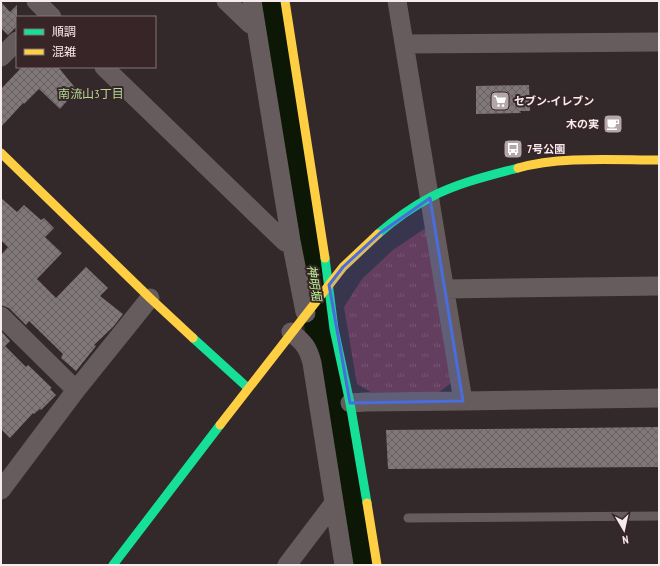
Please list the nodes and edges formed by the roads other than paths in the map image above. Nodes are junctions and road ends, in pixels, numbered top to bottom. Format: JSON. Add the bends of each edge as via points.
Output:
{"nodes":[{"id":1,"x":226,"y":1,"type":"edge"},
{"id":2,"x":252,"y":1,"type":"edge"},
{"id":3,"x":284,"y":1,"type":"edge"},
{"id":4,"x":397,"y":1,"type":"edge"},
{"id":5,"x":255,"y":23,"type":"junction"},
{"id":6,"x":16,"y":42,"type":"edge"},
{"id":7,"x":659,"y":42,"type":"edge"},
{"id":8,"x":405,"y":44,"type":"junction"},
{"id":9,"x":1,"y":57,"type":"edge"},
{"id":10,"x":105,"y":68,"type":"edge"},
{"id":11,"x":1,"y":153,"type":"edge"},
{"id":12,"x":659,"y":160,"type":"edge"},
{"id":13,"x":430,"y":198,"type":"junction"},
{"id":14,"x":291,"y":241,"type":"junction"},
{"id":15,"x":659,"y":286,"type":"edge"},
{"id":16,"x":327,"y":287,"type":"junction"},
{"id":17,"x":445,"y":289,"type":"junction"},
{"id":18,"x":150,"y":298,"type":"junction"},
{"id":19,"x":307,"y":312,"type":"junction"},
{"id":20,"x":1,"y":316,"type":"edge"},
{"id":21,"x":291,"y":332,"type":"junction"},
{"id":22,"x":248,"y":388,"type":"junction"},
{"id":23,"x":76,"y":390,"type":"junction"},
{"id":24,"x":659,"y":398,"type":"edge"},
{"id":25,"x":463,"y":401,"type":"junction"},
{"id":26,"x":350,"y":403,"type":"junction"},
{"id":27,"x":4,"y":479,"type":"edge"},
{"id":28,"x":334,"y":503,"type":"junction"},
{"id":29,"x":659,"y":516,"type":"edge"},
{"id":30,"x":408,"y":518,"type":"dead end"},
{"id":31,"x":113,"y":565,"type":"edge"},
{"id":32,"x":287,"y":565,"type":"edge"},
{"id":33,"x":344,"y":565,"type":"edge"},
{"id":34,"x":377,"y":565,"type":"edge"}],
"edges":[{"from":1,"to":5,"type":"street","via":[[250,24]]},
{"from":2,"to":5,"type":"street"},
{"from":3,"to":16,"type":"street"},
{"from":4,"to":8,"type":"street"},
{"from":5,"to":14,"type":"street"},
{"from":6,"to":9,"type":"street"},
{"from":7,"to":8,"type":"street"},
{"from":8,"to":13,"type":"street"},
{"from":10,"to":14,"type":"street","via":[[285,242]]},
{"from":11,"to":18,"type":"street"},
{"from":12,"to":13,"type":"street","via":[[570,161],[530,165],[490,174]]},
{"from":13,"to":16,"type":"street","via":[[356,252]]},
{"from":13,"to":17,"type":"street"},
{"from":14,"to":19,"type":"street"},
{"from":15,"to":17,"type":"street"},
{"from":16,"to":19,"type":"street"},
{"from":16,"to":26,"type":"street"},
{"from":17,"to":25,"type":"street"},
{"from":18,"to":22,"type":"street"},
{"from":18,"to":23,"type":"street"},
{"from":19,"to":21,"type":"street"},
{"from":20,"to":23,"type":"street"},
{"from":21,"to":22,"type":"street"},
{"from":21,"to":28,"type":"street","via":[[309,351]]},
{"from":22,"to":31,"type":"street"},
{"from":23,"to":27,"type":"street"},
{"from":24,"to":25,"type":"street"},
{"from":25,"to":26,"type":"street"},
{"from":26,"to":34,"type":"street"},
{"from":28,"to":32,"type":"street"},
{"from":28,"to":33,"type":"street"},
{"from":29,"to":30,"type":"lane"}]}
